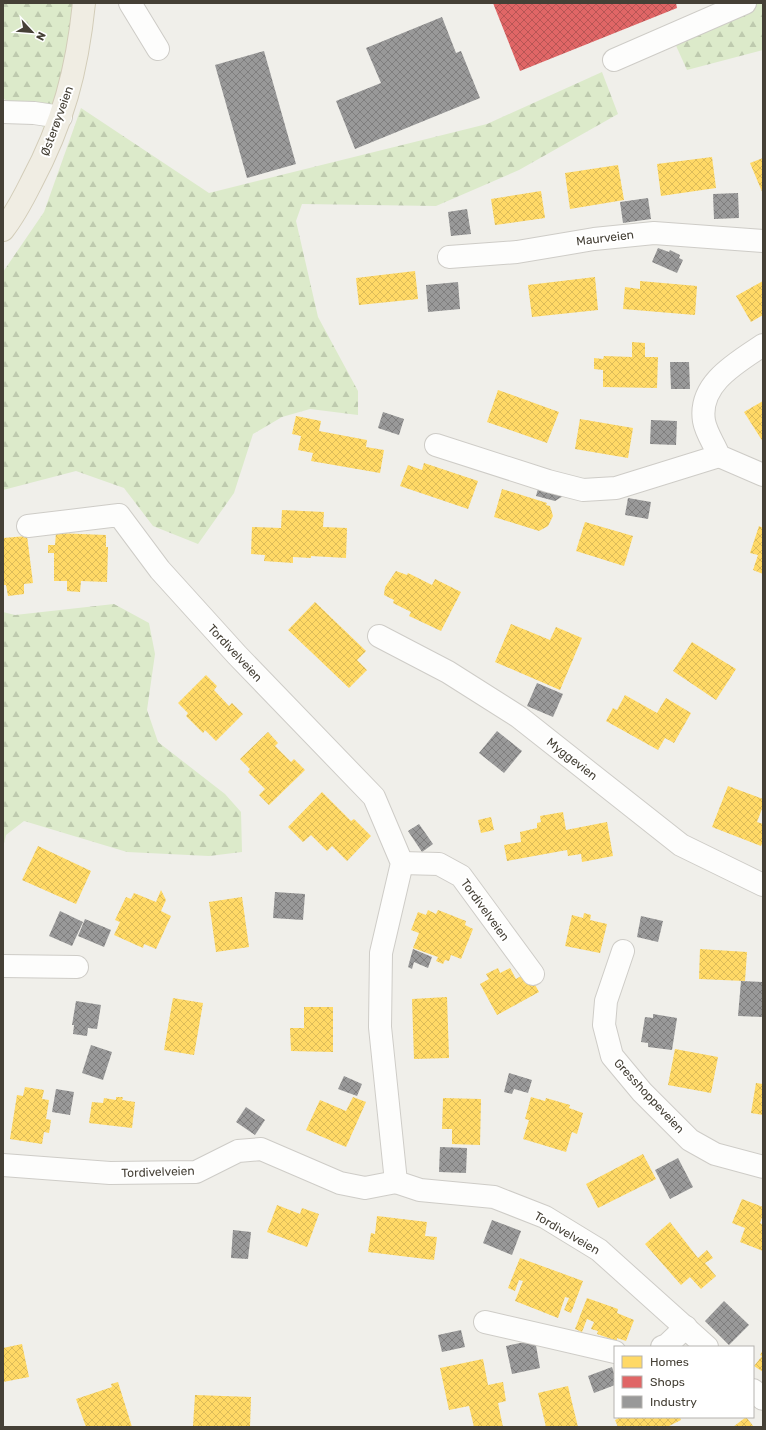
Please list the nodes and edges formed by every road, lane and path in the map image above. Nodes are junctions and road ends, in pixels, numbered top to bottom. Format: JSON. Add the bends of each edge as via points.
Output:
{"nodes":[{"id":1,"x":84,"y":3,"type":"edge"},
{"id":2,"x":130,"y":3,"type":"edge"},
{"id":3,"x":745,"y":3,"type":"edge"},
{"id":4,"x":704,"y":11,"type":"edge"},
{"id":5,"x":158,"y":49,"type":"dead end"},
{"id":6,"x":614,"y":60,"type":"dead end"},
{"id":7,"x":3,"y":112,"type":"edge"},
{"id":8,"x":61,"y":117,"type":"junction"},
{"id":9,"x":3,"y":230,"type":"edge"},
{"id":10,"x":763,"y":241,"type":"edge"},
{"id":11,"x":448,"y":257,"type":"dead end"},
{"id":12,"x":763,"y":345,"type":"edge"},
{"id":13,"x":436,"y":445,"type":"dead end"},
{"id":14,"x":719,"y":456,"type":"junction"},
{"id":15,"x":763,"y":475,"type":"edge"},
{"id":16,"x":28,"y":526,"type":"dead end"},
{"id":17,"x":379,"y":636,"type":"dead end"},
{"id":18,"x":402,"y":863,"type":"junction"},
{"id":19,"x":763,"y":885,"type":"edge"},
{"id":20,"x":623,"y":951,"type":"dead end"},
{"id":21,"x":3,"y":966,"type":"edge"},
{"id":22,"x":77,"y":967,"type":"dead end"},
{"id":23,"x":533,"y":974,"type":"dead end"},
{"id":24,"x":3,"y":1166,"type":"edge"},
{"id":25,"x":763,"y":1167,"type":"edge"},
{"id":26,"x":396,"y":1182,"type":"junction"},
{"id":27,"x":485,"y":1322,"type":"dead end"},
{"id":28,"x":686,"y":1327,"type":"junction"},
{"id":29,"x":664,"y":1346,"type":"edge"},
{"id":30,"x":706,"y":1346,"type":"edge"},
{"id":31,"x":614,"y":1352,"type":"edge"},
{"id":32,"x":754,"y":1391,"type":"edge"},
{"id":33,"x":763,"y":1399,"type":"edge"}],
"edges":[{"from":1,"to":8,"type":"main road","name":"Østerøyveien","via":[[81,36]]},
{"from":2,"to":5,"type":"street"},
{"from":3,"to":4,"type":"street"},
{"from":4,"to":6,"type":"street"},
{"from":7,"to":8,"type":"street"},
{"from":8,"to":9,"type":"main road","name":"Østerøyveien","via":[[43,160]]},
{"from":10,"to":11,"type":"street","name":"Maurveien","via":[[654,233],[594,239],[517,252]]},
{"from":12,"to":14,"type":"street","via":[[737,362],[714,382],[704,401],[704,422]]},
{"from":13,"to":14,"type":"street","via":[[583,490],[616,488]]},
{"from":14,"to":15,"type":"street"},
{"from":16,"to":18,"type":"street","name":"Tordivelveien","via":[[119,516],[160,570],[237,655],[374,797]]},
{"from":17,"to":19,"type":"street","name":"Myggevien","via":[[448,672],[519,717],[681,845]]},
{"from":18,"to":23,"type":"street","name":"Tordivelveien","via":[[439,864],[461,876]]},
{"from":18,"to":26,"type":"street","via":[[381,953],[380,1027]]},
{"from":20,"to":25,"type":"street","name":"Gresshoppeveien","via":[[606,1001],[604,1024],[612,1056],[642,1092],[690,1140],[715,1154]]},
{"from":21,"to":22,"type":"street"},
{"from":24,"to":26,"type":"street","name":"Tordivelveien","via":[[110,1173],[196,1172],[238,1152],[261,1149],[340,1182],[364,1188]]},
{"from":26,"to":28,"type":"street","name":"Tordivelveien","via":[[420,1190],[494,1197],[545,1217],[599,1250]]},
{"from":27,"to":31,"type":"street"},
{"from":28,"to":29,"type":"street"},
{"from":28,"to":30,"type":"street","name":"Tordivelveien"},
{"from":32,"to":33,"type":"street"}]}
